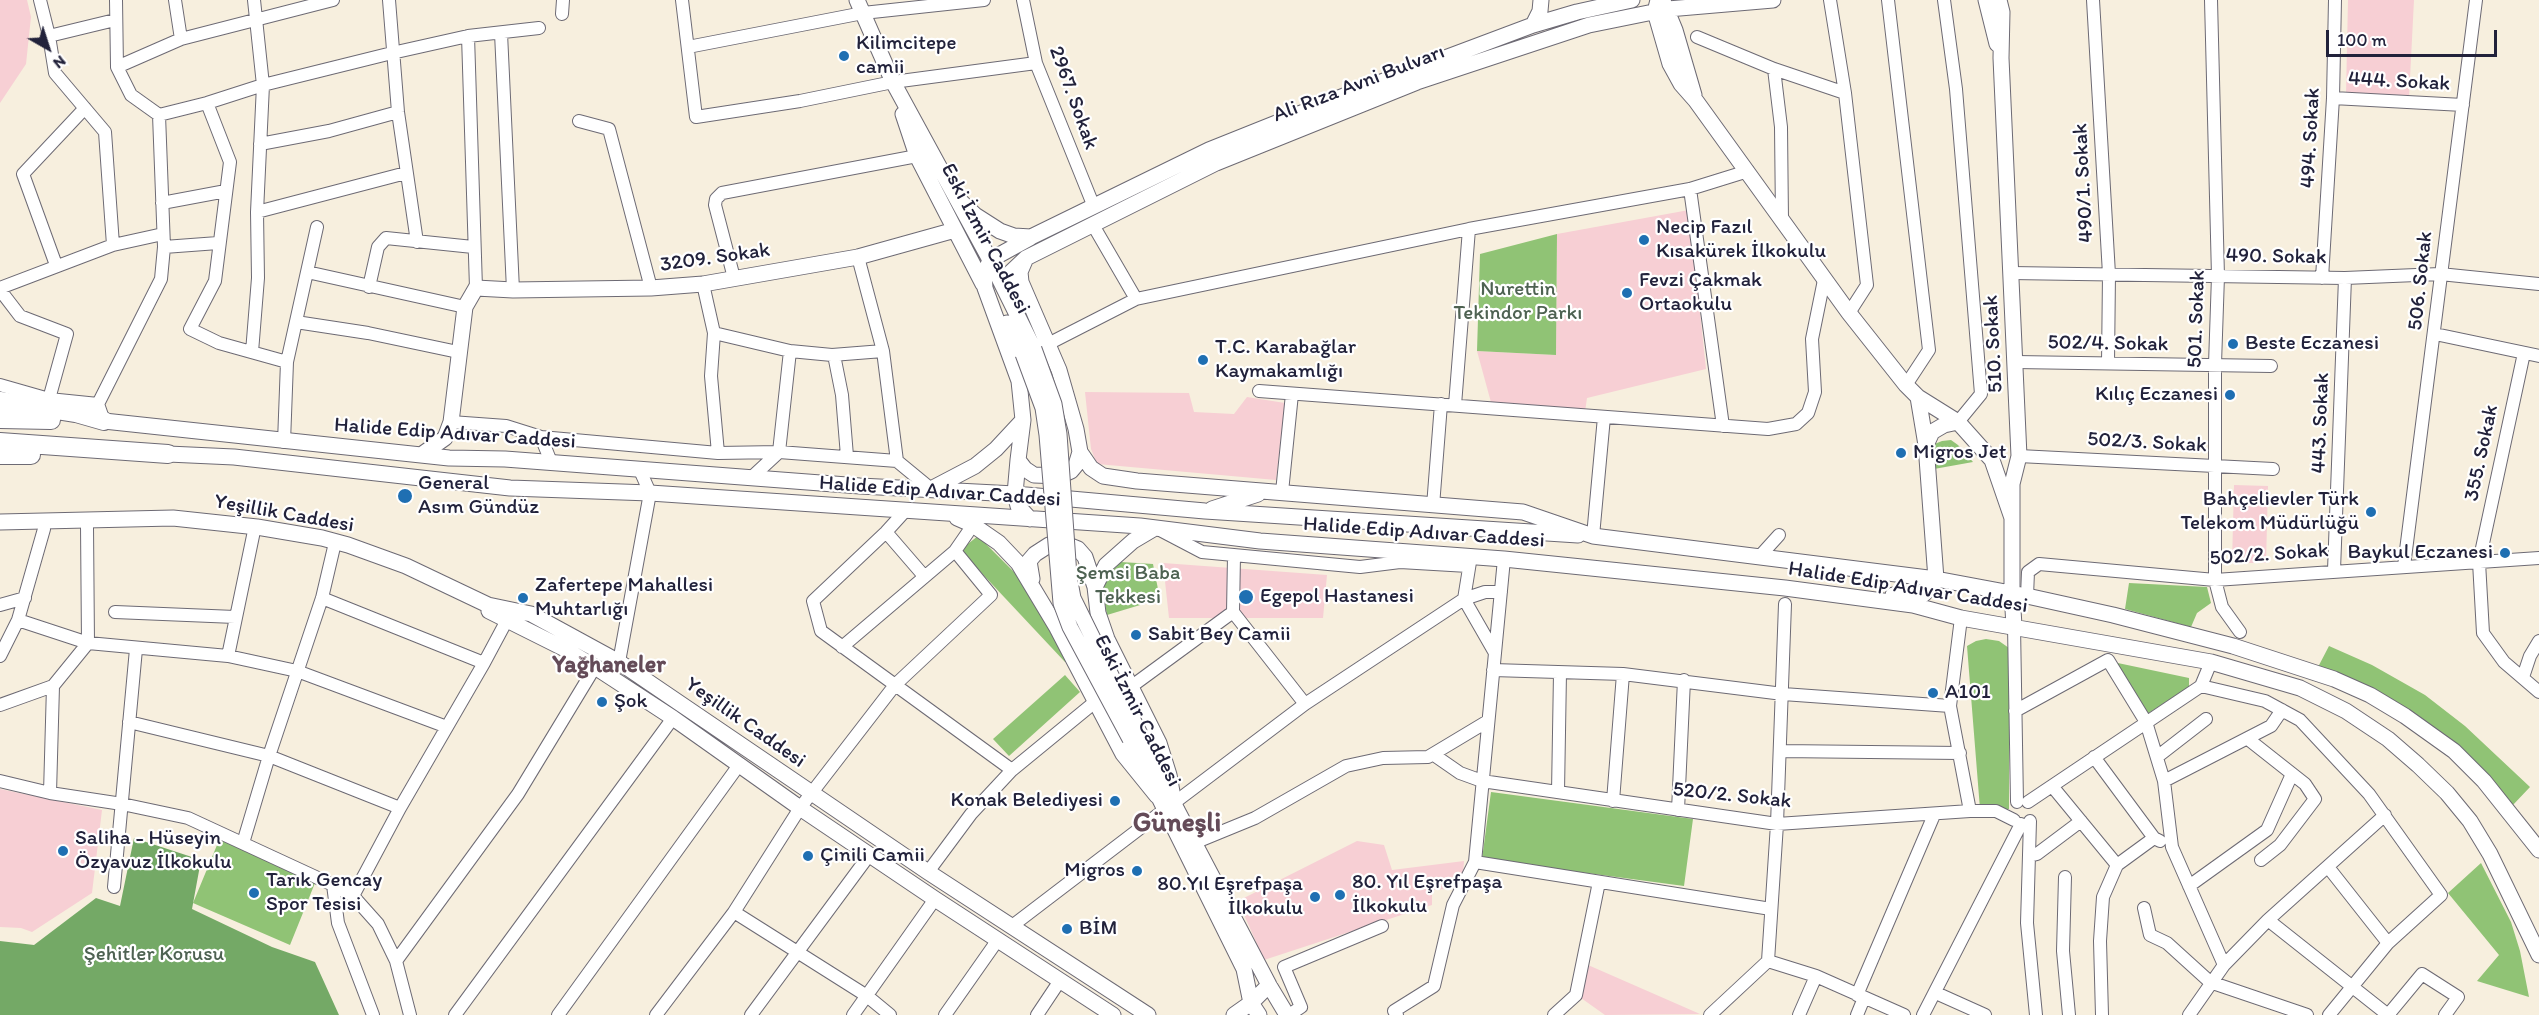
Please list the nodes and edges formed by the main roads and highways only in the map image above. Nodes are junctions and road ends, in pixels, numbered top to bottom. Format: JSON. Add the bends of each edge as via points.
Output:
{"nodes":[{"id":1,"x":1541,"y":0,"type":"edge"},
{"id":2,"x":1632,"y":0,"type":"edge"},
{"id":3,"x":1773,"y":0,"type":"edge"},
{"id":4,"x":1986,"y":0,"type":"edge"},
{"id":5,"x":2002,"y":4,"type":"edge"},
{"id":6,"x":1580,"y":5,"type":"edge"},
{"id":7,"x":1661,"y":5,"type":"edge"},
{"id":8,"x":860,"y":7,"type":"edge"},
{"id":9,"x":1589,"y":25,"type":"junction"},
{"id":10,"x":1533,"y":26,"type":"junction"},
{"id":11,"x":2001,"y":58,"type":"junction"},
{"id":12,"x":893,"y":82,"type":"junction"},
{"id":13,"x":957,"y":196,"type":"junction"},
{"id":14,"x":955,"y":230,"type":"junction"},
{"id":15,"x":1031,"y":237,"type":"junction"},
{"id":16,"x":1026,"y":258,"type":"junction"},
{"id":17,"x":990,"y":260,"type":"junction"},
{"id":18,"x":985,"y":288,"type":"junction"},
{"id":19,"x":1010,"y":298,"type":"junction"},
{"id":20,"x":1035,"y":349,"type":"junction"},
{"id":21,"x":1918,"y":397,"type":"junction"},
{"id":22,"x":0,"y":402,"type":"edge"},
{"id":23,"x":101,"y":413,"type":"junction"},
{"id":24,"x":0,"y":419,"type":"edge"},
{"id":25,"x":1023,"y":420,"type":"junction"},
{"id":26,"x":1958,"y":422,"type":"junction"},
{"id":27,"x":0,"y":442,"type":"edge"},
{"id":28,"x":1926,"y":445,"type":"junction"},
{"id":29,"x":1080,"y":452,"type":"junction"},
{"id":30,"x":168,"y":454,"type":"junction"},
{"id":31,"x":0,"y":455,"type":"edge"},
{"id":32,"x":421,"y":455,"type":"junction"},
{"id":33,"x":2019,"y":456,"type":"junction"},
{"id":34,"x":1018,"y":460,"type":"junction"},
{"id":35,"x":1992,"y":460,"type":"junction"},
{"id":36,"x":931,"y":489,"type":"junction"},
{"id":37,"x":1266,"y":491,"type":"junction"},
{"id":38,"x":1015,"y":494,"type":"junction"},
{"id":39,"x":1114,"y":504,"type":"junction"},
{"id":40,"x":1482,"y":510,"type":"junction"},
{"id":41,"x":1205,"y":512,"type":"junction"},
{"id":42,"x":946,"y":513,"type":"junction"},
{"id":43,"x":2012,"y":518,"type":"junction"},
{"id":44,"x":1030,"y":519,"type":"junction"},
{"id":45,"x":0,"y":522,"type":"edge"},
{"id":46,"x":1127,"y":525,"type":"junction"},
{"id":47,"x":1156,"y":528,"type":"junction"},
{"id":48,"x":1474,"y":529,"type":"junction"},
{"id":49,"x":0,"y":532,"type":"edge"},
{"id":50,"x":1593,"y":536,"type":"junction"},
{"id":51,"x":1470,"y":561,"type":"junction"},
{"id":52,"x":1107,"y":565,"type":"junction"},
{"id":53,"x":1936,"y":579,"type":"junction"},
{"id":54,"x":1095,"y":587,"type":"junction"},
{"id":55,"x":2019,"y":595,"type":"junction"},
{"id":56,"x":1037,"y":596,"type":"junction"},
{"id":57,"x":1848,"y":596,"type":"junction"},
{"id":58,"x":2014,"y":626,"type":"junction"},
{"id":59,"x":619,"y":662,"type":"junction"},
{"id":60,"x":595,"y":667,"type":"junction"},
{"id":61,"x":1165,"y":803,"type":"junction"},
{"id":62,"x":2533,"y":836,"type":"edge"},
{"id":63,"x":2539,"y":850,"type":"edge"},
{"id":64,"x":2539,"y":955,"type":"edge"},
{"id":65,"x":1269,"y":985,"type":"junction"},
{"id":66,"x":1279,"y":1001,"type":"junction"},
{"id":67,"x":1258,"y":1011,"type":"edge"},
{"id":68,"x":1113,"y":1015,"type":"edge"},
{"id":69,"x":1149,"y":1015,"type":"edge"},
{"id":70,"x":1234,"y":1015,"type":"edge"},
{"id":71,"x":1288,"y":1015,"type":"edge"}],
"edges":[{"from":1,"to":10,"type":"main road"},
{"from":2,"to":6,"type":"main road","name":"Ali Rıza Avni Bulvarı"},
{"from":3,"to":7,"type":"main road","name":"Ali Rıza Avni Bulvarı"},
{"from":4,"to":11,"type":"main road","name":"510. Sokak"},
{"from":5,"to":11,"type":"main road","name":"510. Sokak"},
{"from":6,"to":9,"type":"main road"},
{"from":6,"to":10,"type":"main road","name":"Ali Rıza Avni Bulvarı"},
{"from":7,"to":9,"type":"main road","name":"Ali Rıza Avni Bulvarı"},
{"from":7,"to":21,"type":"main road","via":[[1670,64],[1681,84],[1824,280]]},
{"from":8,"to":12,"type":"main road","name":"Eski İzmir Caddesi"},
{"from":9,"to":16,"type":"main road","name":"Ali Rıza Avni Bulvarı","via":[[1417,82],[1216,163]]},
{"from":10,"to":15,"type":"main road","name":"Ali Rıza Avni Bulvarı","via":[[1209,150]]},
{"from":11,"to":33,"type":"main road","name":"510. Sokak"},
{"from":12,"to":13,"type":"main road","name":"Eski İzmir Caddesi"},
{"from":12,"to":14,"type":"main road","name":"Eski İzmir Caddesi","via":[[917,156]]},
{"from":13,"to":15,"type":"main road","via":[[993,227],[1014,236]]},
{"from":13,"to":17,"type":"main road","name":"Eski İzmir Caddesi"},
{"from":14,"to":18,"type":"main road","name":"Eski İzmir Caddesi"},
{"from":14,"to":32,"type":"main road","name":"3209. Sokak","via":[[858,257],[703,284],[651,288],[476,288],[465,307],[451,422],[445,438]]},
{"from":15,"to":17,"type":"main road","name":"Ali Rıza Avni Bulvarı"},
{"from":16,"to":19,"type":"main road","name":"Ali Rıza Avni Bulvarı","via":[[1009,274]]},
{"from":16,"to":20,"type":"main road","via":[[1020,272]]},
{"from":17,"to":18,"type":"main road","via":[[984,275]]},
{"from":17,"to":19,"type":"main road","name":"Eski İzmir Caddesi"},
{"from":18,"to":20,"type":"main road","name":"Eski İzmir Caddesi"},
{"from":18,"to":25,"type":"main road","via":[[1019,381]]},
{"from":19,"to":20,"type":"main road","name":"Eski İzmir Caddesi"},
{"from":20,"to":29,"type":"main road","via":[[1062,378]]},
{"from":20,"to":61,"type":"main road","name":"Eski İzmir Caddesi","bridge":true,"via":[[1054,404],[1059,434],[1073,598]]},
{"from":21,"to":26,"type":"main road"},
{"from":21,"to":28,"type":"main road"},
{"from":22,"to":23,"type":"highway"},
{"from":23,"to":24,"type":"highway"},
{"from":23,"to":32,"type":"main road","name":"Halide Edip Adıvar Caddesi","via":[[284,442]]},
{"from":25,"to":34,"type":"main road"},
{"from":25,"to":36,"type":"main road","via":[[975,466]]},
{"from":26,"to":28,"type":"main road","via":[[1932,432]]},
{"from":26,"to":35,"type":"main road"},
{"from":27,"to":30,"type":"highway"},
{"from":28,"to":53,"type":"main road"},
{"from":29,"to":34,"type":"main road","via":[[1071,471],[1060,476],[1034,475]]},
{"from":29,"to":37,"type":"main road","via":[[1090,468],[1117,479]]},
{"from":30,"to":31,"type":"highway"},
{"from":30,"to":42,"type":"main road","name":"Halide Edip Adıvar Caddesi","via":[[234,457],[510,488],[650,493]]},
{"from":32,"to":36,"type":"main road","name":"Halide Edip Adıvar Caddesi"},
{"from":33,"to":35,"type":"main road"},
{"from":33,"to":43,"type":"main road","name":"510. Sokak","via":[[2012,484]]},
{"from":34,"to":38,"type":"main road"},
{"from":35,"to":43,"type":"main road"},
{"from":36,"to":38,"type":"main road","name":"Halide Edip Adıvar Caddesi"},
{"from":37,"to":40,"type":"main road"},
{"from":37,"to":41,"type":"main road"},
{"from":38,"to":39,"type":"main road","name":"Halide Edip Adıvar Caddesi"},
{"from":38,"to":44,"type":"main road","via":[[1017,506]]},
{"from":39,"to":41,"type":"main road","name":"Halide Edip Adıvar Caddesi"},
{"from":39,"to":46,"type":"main road","via":[[1127,515]]},
{"from":40,"to":48,"type":"main road"},
{"from":40,"to":50,"type":"main road","via":[[1523,512]]},
{"from":41,"to":48,"type":"main road","name":"Halide Edip Adıvar Caddesi"},
{"from":42,"to":44,"type":"main road","name":"Halide Edip Adıvar Caddesi"},
{"from":42,"to":56,"type":"main road","via":[[999,543],[1018,563]]},
{"from":43,"to":55,"type":"main road","name":"510. Sokak"},
{"from":44,"to":46,"type":"main road","name":"Halide Edip Adıvar Caddesi"},
{"from":45,"to":59,"type":"main road","name":"Yeşillik Caddesi","via":[[173,518],[322,538],[405,566],[488,605],[531,614]]},
{"from":46,"to":47,"type":"main road","name":"Halide Edip Adıvar Caddesi"},
{"from":46,"to":52,"type":"main road"},
{"from":47,"to":51,"type":"main road","name":"Halide Edip Adıvar Caddesi"},
{"from":47,"to":52,"type":"main road","via":[[1133,541]]},
{"from":48,"to":50,"type":"main road","name":"Halide Edip Adıvar Caddesi"},
{"from":48,"to":51,"type":"main road"},
{"from":49,"to":60,"type":"main road","name":"Yeşillik Caddesi","via":[[173,525],[297,538],[334,547],[439,588]]},
{"from":50,"to":53,"type":"main road","name":"Halide Edip Adıvar Caddesi"},
{"from":51,"to":57,"type":"main road","name":"Halide Edip Adıvar Caddesi","via":[[1504,559]]},
{"from":52,"to":54,"type":"main road"},
{"from":53,"to":55,"type":"main road","name":"Halide Edip Adıvar Caddesi"},
{"from":53,"to":57,"type":"main road","via":[[1924,594]]},
{"from":54,"to":56,"type":"main road","via":[[1085,557],[1078,549],[1049,545],[1029,561]]},
{"from":54,"to":61,"type":"main road","via":[[1107,639],[1159,743],[1169,775]]},
{"from":55,"to":58,"type":"main road","name":"510. Sokak"},
{"from":55,"to":62,"type":"main road","name":"Halide Edip Adıvar Caddesi","via":[[2234,646],[2361,691],[2454,751]]},
{"from":56,"to":61,"type":"main road","via":[[1123,754]]},
{"from":57,"to":58,"type":"main road","name":"Halide Edip Adıvar Caddesi"},
{"from":58,"to":64,"type":"main road","name":"Halide Edip Adıvar Caddesi","via":[[2211,662],[2300,688],[2346,711],[2418,765],[2470,821]]},
{"from":59,"to":60,"type":"main road"},
{"from":59,"to":69,"type":"main road","name":"Yeşillik Caddesi","via":[[928,873]]},
{"from":60,"to":68,"type":"main road","name":"Yeşillik Caddesi","via":[[997,941]]},
{"from":61,"to":65,"type":"main road","name":"Eski İzmir Caddesi","via":[[1194,843]]},
{"from":61,"to":67,"type":"main road","name":"Eski İzmir Caddesi","via":[[1244,969]]},
{"from":62,"to":63,"type":"main road","name":"Halide Edip Adıvar Caddesi"},
{"from":65,"to":66,"type":"main road","name":"Eski İzmir Caddesi"},
{"from":65,"to":67,"type":"main road"},
{"from":66,"to":67,"type":"main road"},
{"from":66,"to":71,"type":"main road","name":"Eski İzmir Caddesi"},
{"from":67,"to":70,"type":"main road"}]}
